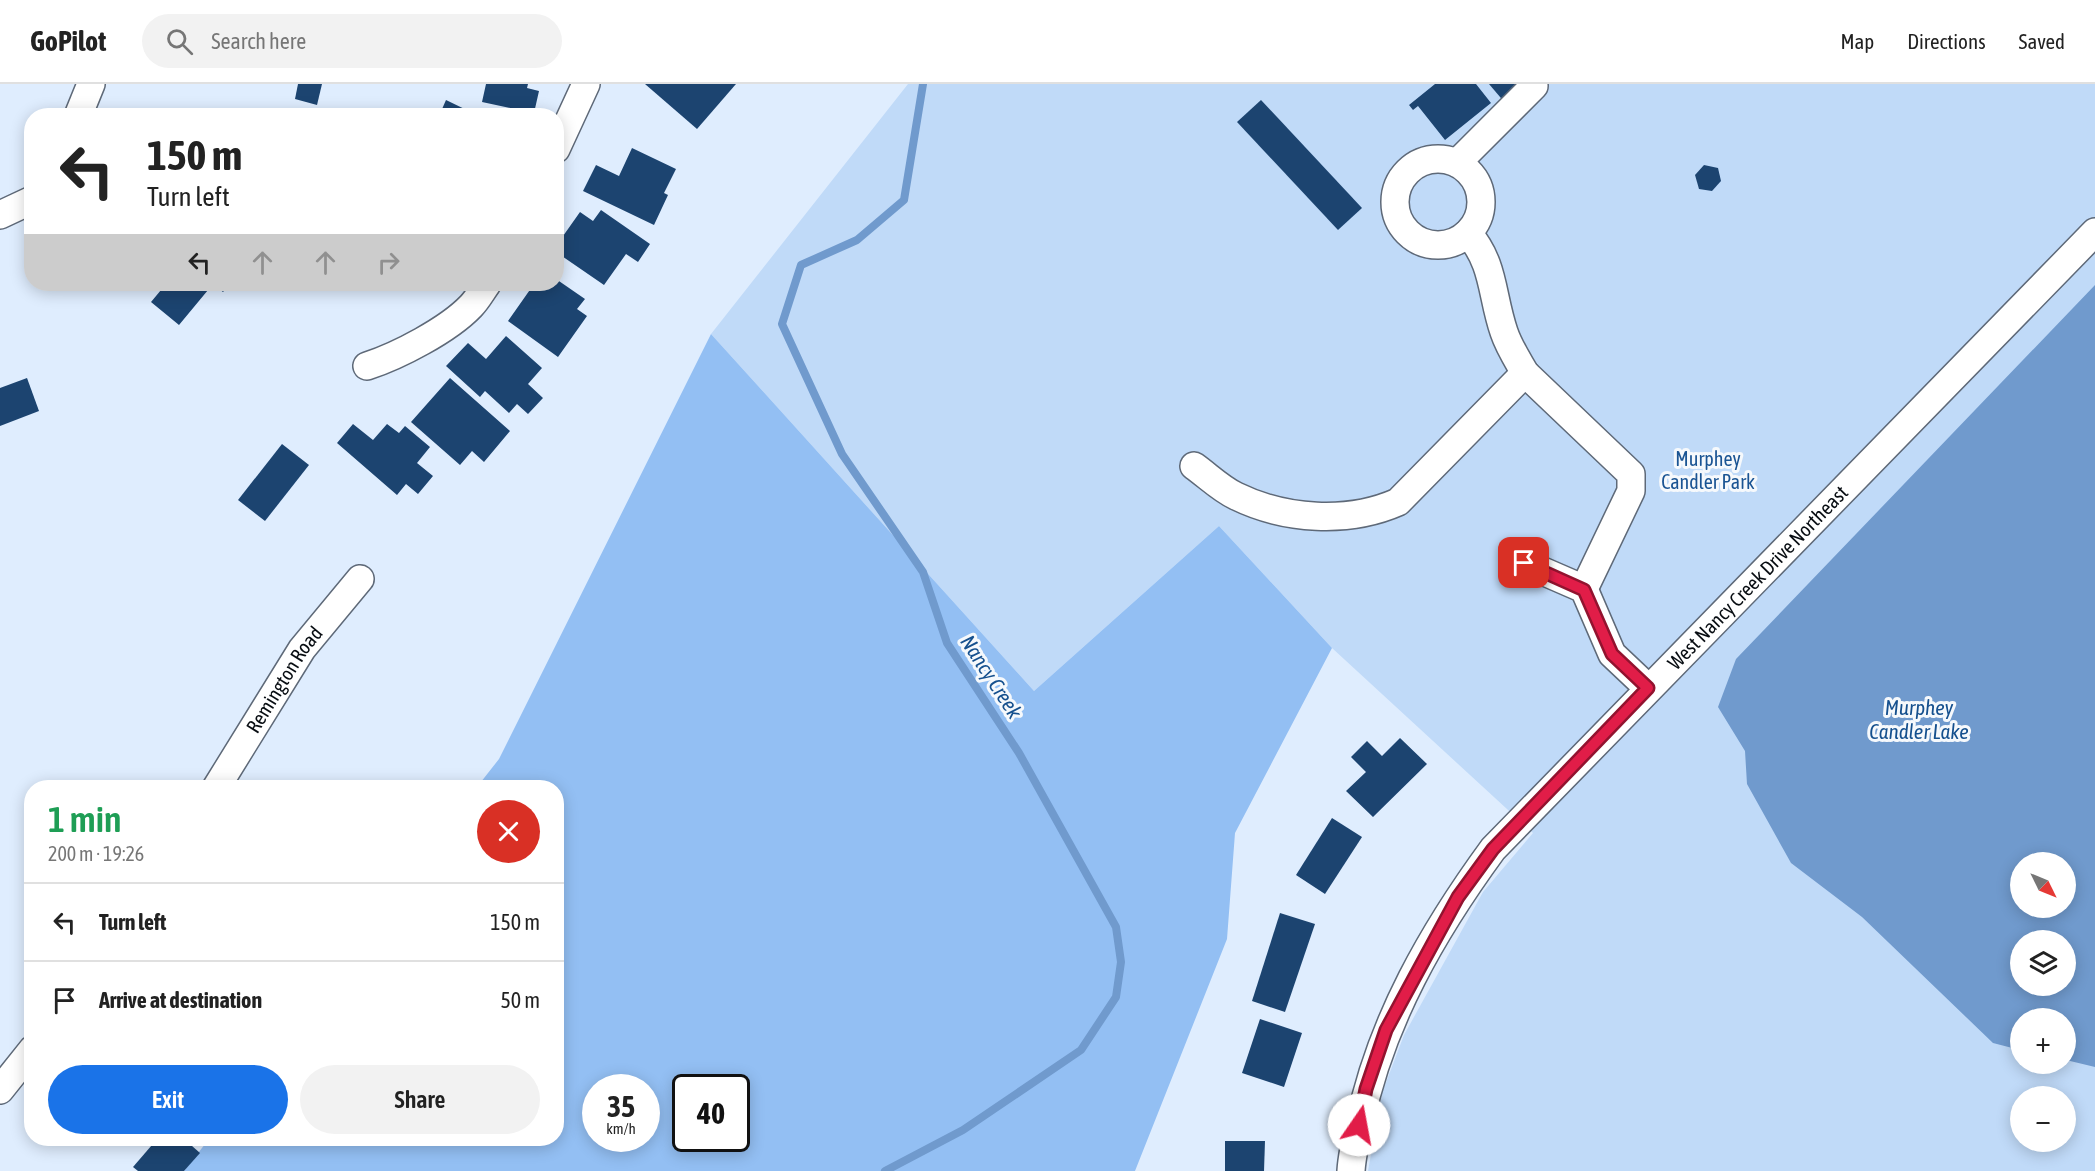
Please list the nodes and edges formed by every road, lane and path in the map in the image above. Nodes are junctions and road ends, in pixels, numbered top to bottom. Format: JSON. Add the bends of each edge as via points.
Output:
{"nodes":[{"id":1,"x":91,"y":84,"type":"edge"},
{"id":2,"x":586,"y":84,"type":"edge"},
{"id":3,"x":1534,"y":86,"type":"dead end"},
{"id":4,"x":81,"y":108,"type":"edge"},
{"id":5,"x":564,"y":132,"type":"edge"},
{"id":6,"x":1457,"y":163,"type":"junction"},
{"id":7,"x":24,"y":204,"type":"edge"},
{"id":8,"x":0,"y":215,"type":"edge"},
{"id":9,"x":1468,"y":232,"type":"junction"},
{"id":10,"x":2095,"y":232,"type":"edge"},
{"id":11,"x":482,"y":291,"type":"edge"},
{"id":12,"x":367,"y":366,"type":"dead end"},
{"id":13,"x":1525,"y":373,"type":"junction"},
{"id":14,"x":1194,"y":466,"type":"dead end"},
{"id":15,"x":1524,"y":563,"type":"dead end"},
{"id":16,"x":360,"y":579,"type":"dead end"},
{"id":17,"x":1584,"y":590,"type":"junction"},
{"id":18,"x":1648,"y":688,"type":"junction"},
{"id":19,"x":221,"y":780,"type":"edge"},
{"id":20,"x":24,"y":1060,"type":"edge"},
{"id":21,"x":0,"y":1090,"type":"edge"},
{"id":22,"x":1351,"y":1171,"type":"edge"}],
"edges":[{"from":1,"to":4,"type":"street"},
{"from":2,"to":5,"type":"street"},
{"from":3,"to":6,"type":"street"},
{"from":6,"to":9,"type":"street","via":[[1474,178],[1480,192],[1477,221]]},
{"from":6,"to":9,"type":"street","via":[[1437,158],[1409,170],[1396,193],[1395,207],[1403,225],[1417,240],[1444,244]]},
{"from":7,"to":8,"type":"street"},
{"from":9,"to":13,"type":"street","via":[[1487,260],[1503,330]]},
{"from":10,"to":18,"type":"street","name":"West Nancy Creek Drive Northeast"},
{"from":11,"to":12,"type":"street","via":[[470,307],[426,339]]},
{"from":13,"to":14,"type":"street","via":[[1398,502],[1377,512],[1313,517],[1275,510],[1235,496]]},
{"from":13,"to":17,"type":"street","via":[[1631,474],[1634,483]]},
{"from":15,"to":17,"type":"street"},
{"from":16,"to":19,"type":"street","name":"Remington Road","via":[[302,649]]},
{"from":17,"to":18,"type":"street","via":[[1612,654]]},
{"from":18,"to":22,"type":"street","name":"West Nancy Creek Drive Northeast","via":[[1493,849],[1458,897],[1386,1030],[1366,1089]]},
{"from":20,"to":21,"type":"street"}]}
